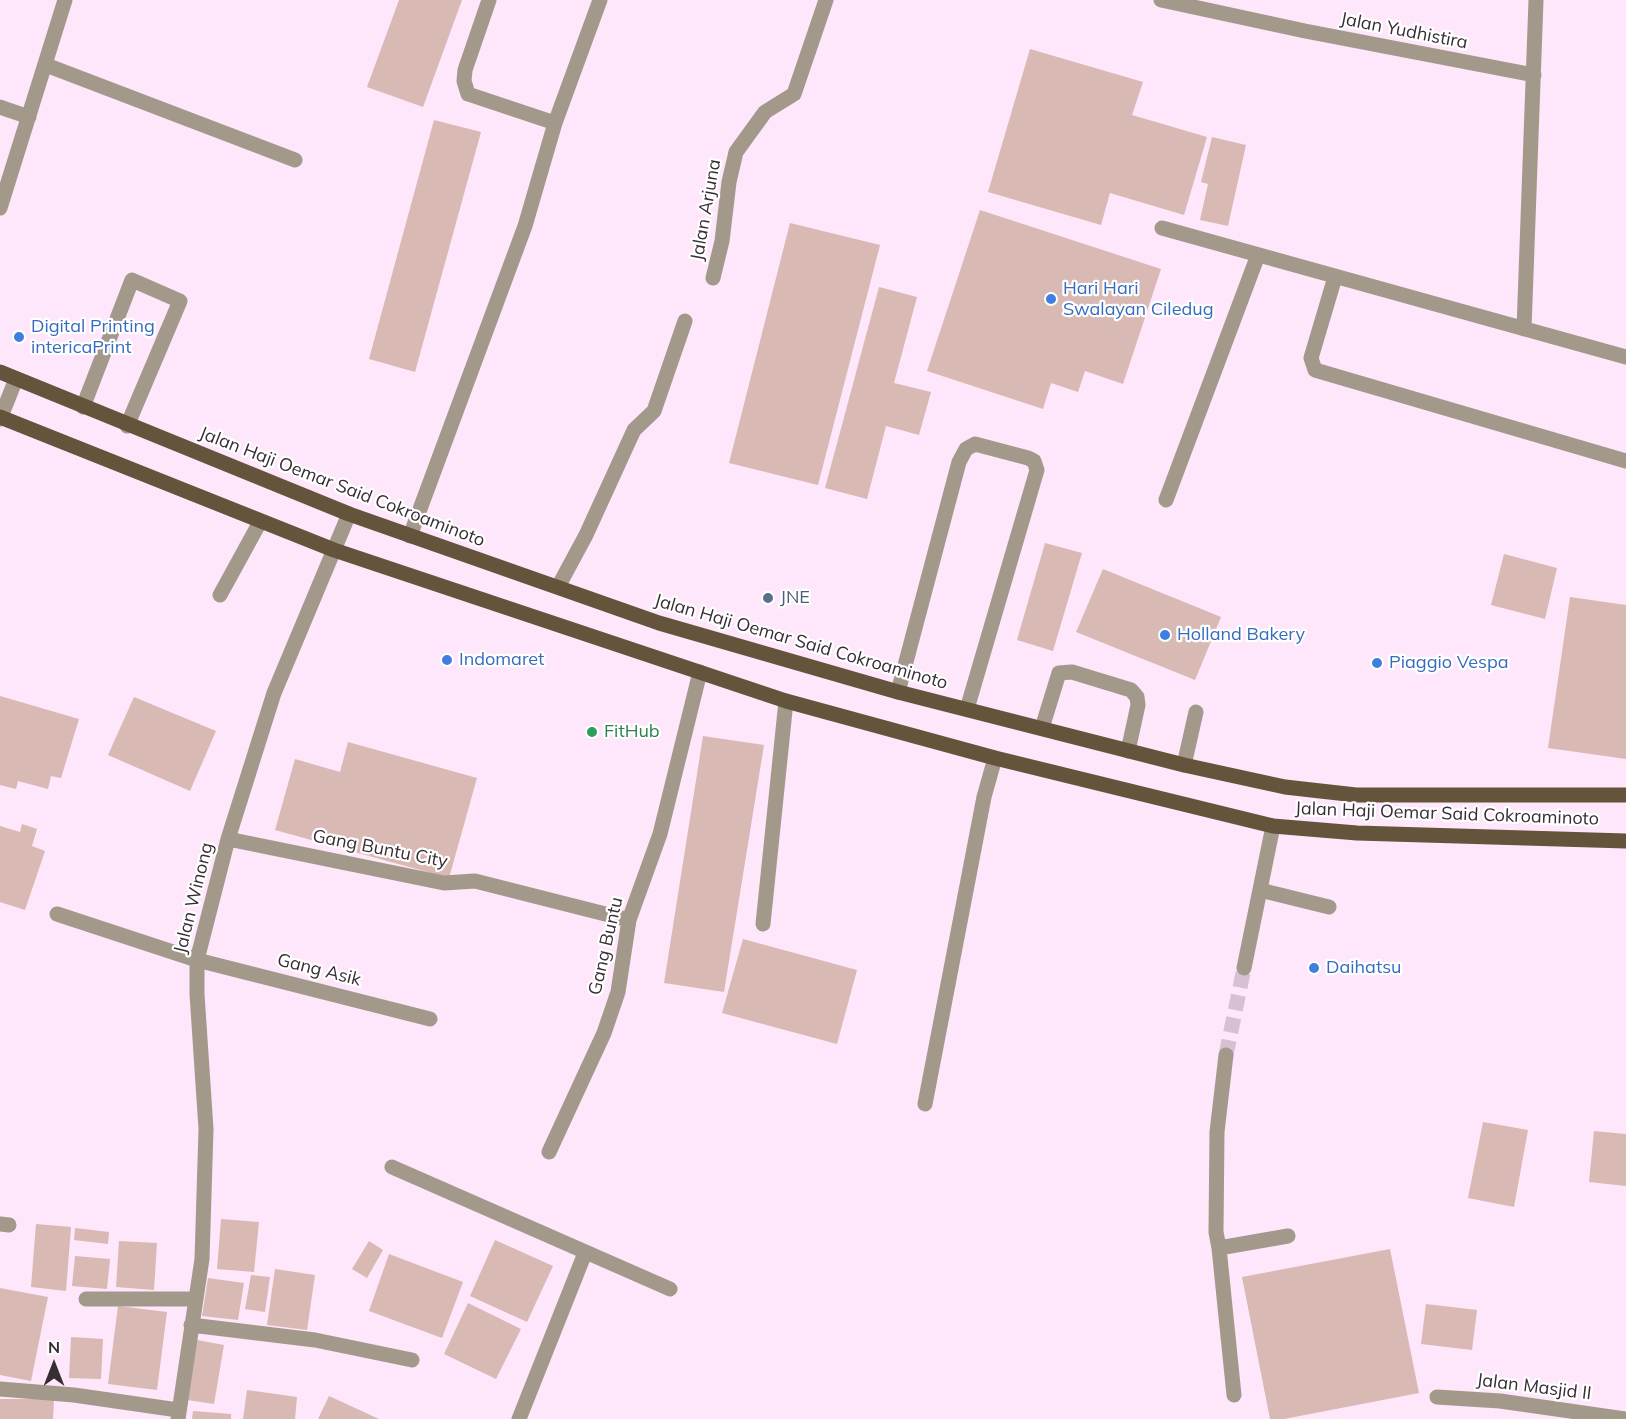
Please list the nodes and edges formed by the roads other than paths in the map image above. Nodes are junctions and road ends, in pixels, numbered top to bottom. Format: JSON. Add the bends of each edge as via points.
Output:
{"nodes":[{"id":1,"x":65,"y":0,"type":"edge"},
{"id":2,"x":489,"y":0,"type":"edge"},
{"id":3,"x":600,"y":0,"type":"edge"},
{"id":4,"x":826,"y":0,"type":"edge"},
{"id":5,"x":1161,"y":0,"type":"edge"},
{"id":6,"x":1536,"y":0,"type":"edge"},
{"id":7,"x":46,"y":65,"type":"junction"},
{"id":8,"x":1533,"y":75,"type":"junction"},
{"id":9,"x":0,"y":107,"type":"edge"},
{"id":10,"x":29,"y":117,"type":"junction"},
{"id":11,"x":555,"y":123,"type":"junction"},
{"id":12,"x":295,"y":160,"type":"dead end"},
{"id":13,"x":0,"y":208,"type":"edge"},
{"id":14,"x":1162,"y":228,"type":"dead end"},
{"id":15,"x":1258,"y":255,"type":"junction"},
{"id":16,"x":1335,"y":277,"type":"junction"},
{"id":17,"x":713,"y":278,"type":"dead end"},
{"id":18,"x":685,"y":321,"type":"dead end"},
{"id":19,"x":1524,"y":329,"type":"junction"},
{"id":20,"x":1626,"y":357,"type":"edge"},
{"id":21,"x":0,"y":372,"type":"edge"},
{"id":22,"x":16,"y":379,"type":"junction"},
{"id":23,"x":83,"y":407,"type":"junction"},
{"id":24,"x":0,"y":418,"type":"edge"},
{"id":25,"x":127,"y":426,"type":"junction"},
{"id":26,"x":1626,"y":461,"type":"edge"},
{"id":27,"x":1166,"y":500,"type":"dead end"},
{"id":28,"x":349,"y":514,"type":"junction"},
{"id":29,"x":260,"y":522,"type":"junction"},
{"id":30,"x":410,"y":536,"type":"junction"},
{"id":31,"x":334,"y":550,"type":"junction"},
{"id":32,"x":558,"y":587,"type":"junction"},
{"id":33,"x":220,"y":595,"type":"dead end"},
{"id":34,"x":700,"y":672,"type":"junction"},
{"id":35,"x":898,"y":692,"type":"junction"},
{"id":36,"x":786,"y":701,"type":"junction"},
{"id":37,"x":967,"y":709,"type":"junction"},
{"id":38,"x":1196,"y":712,"type":"dead end"},
{"id":39,"x":1042,"y":728,"type":"junction"},
{"id":40,"x":1128,"y":751,"type":"junction"},
{"id":41,"x":995,"y":758,"type":"junction"},
{"id":42,"x":1184,"y":765,"type":"junction"},
{"id":43,"x":1626,"y":795,"type":"edge"},
{"id":44,"x":1273,"y":826,"type":"junction"},
{"id":45,"x":228,"y":839,"type":"junction"},
{"id":46,"x":1626,"y":841,"type":"edge"},
{"id":47,"x":1260,"y":890,"type":"junction"},
{"id":48,"x":1329,"y":907,"type":"dead end"},
{"id":49,"x":57,"y":914,"type":"dead end"},
{"id":50,"x":629,"y":920,"type":"junction"},
{"id":51,"x":763,"y":924,"type":"dead end"},
{"id":52,"x":198,"y":960,"type":"junction"},
{"id":53,"x":1244,"y":968,"type":"tunnel mouth"},
{"id":54,"x":430,"y":1019,"type":"dead end"},
{"id":55,"x":1226,"y":1055,"type":"tunnel mouth"},
{"id":56,"x":925,"y":1104,"type":"dead end"},
{"id":57,"x":549,"y":1152,"type":"dead end"},
{"id":58,"x":392,"y":1167,"type":"dead end"},
{"id":59,"x":1288,"y":1236,"type":"dead end"},
{"id":60,"x":1219,"y":1248,"type":"junction"},
{"id":61,"x":585,"y":1253,"type":"junction"},
{"id":62,"x":670,"y":1289,"type":"dead end"},
{"id":63,"x":86,"y":1299,"type":"dead end"},
{"id":64,"x":195,"y":1299,"type":"junction"},
{"id":65,"x":191,"y":1324,"type":"junction"},
{"id":66,"x":412,"y":1360,"type":"dead end"},
{"id":67,"x":0,"y":1389,"type":"edge"},
{"id":68,"x":1234,"y":1395,"type":"dead end"},
{"id":69,"x":1437,"y":1397,"type":"dead end"},
{"id":70,"x":178,"y":1414,"type":"edge"},
{"id":71,"x":1591,"y":1416,"type":"edge"},
{"id":72,"x":519,"y":1419,"type":"edge"},
{"id":73,"x":1626,"y":1419,"type":"edge"}],
"edges":[{"from":1,"to":7,"type":"street"},
{"from":2,"to":11,"type":"street","via":[[465,70],[468,94]]},
{"from":3,"to":11,"type":"street"},
{"from":4,"to":17,"type":"street","name":"Jalan Arjuna","via":[[794,94],[765,112],[736,152]]},
{"from":5,"to":8,"type":"street","name":"Jalan Yudhistira"},
{"from":6,"to":8,"type":"street"},
{"from":7,"to":10,"type":"street"},
{"from":7,"to":12,"type":"street"},
{"from":8,"to":19,"type":"street"},
{"from":9,"to":10,"type":"street"},
{"from":10,"to":13,"type":"street"},
{"from":11,"to":30,"type":"street","via":[[525,226]]},
{"from":14,"to":15,"type":"street"},
{"from":15,"to":16,"type":"street"},
{"from":15,"to":27,"type":"street"},
{"from":16,"to":19,"type":"street"},
{"from":16,"to":26,"type":"street","via":[[1311,358],[1315,370]]},
{"from":18,"to":32,"type":"street","via":[[654,411],[634,430]]},
{"from":19,"to":20,"type":"street"},
{"from":21,"to":22,"type":"main road","name":"Jalan Haji Oemar Said Cokroaminoto"},
{"from":22,"to":23,"type":"main road","name":"Jalan Haji Oemar Said Cokroaminoto"},
{"from":22,"to":24,"type":"street"},
{"from":23,"to":25,"type":"main road","name":"Jalan Haji Oemar Said Cokroaminoto"},
{"from":23,"to":25,"type":"street","via":[[132,280],[180,301]]},
{"from":24,"to":29,"type":"main road","name":"Jalan Haji Oemar Said Cokroaminoto"},
{"from":25,"to":28,"type":"main road","name":"Jalan Haji Oemar Said Cokroaminoto"},
{"from":28,"to":30,"type":"main road","name":"Jalan Haji Oemar Said Cokroaminoto"},
{"from":28,"to":31,"type":"street","name":"Jalan Winong"},
{"from":29,"to":31,"type":"main road","name":"Jalan Haji Oemar Said Cokroaminoto"},
{"from":29,"to":33,"type":"street"},
{"from":30,"to":32,"type":"main road","name":"Jalan Haji Oemar Said Cokroaminoto"},
{"from":31,"to":34,"type":"main road","name":"Jalan Haji Oemar Said Cokroaminoto"},
{"from":31,"to":45,"type":"street","name":"Jalan Winong","via":[[274,693]]},
{"from":32,"to":35,"type":"main road","name":"Jalan Haji Oemar Said Cokroaminoto","via":[[659,623]]},
{"from":34,"to":36,"type":"main road","name":"Jalan Haji Oemar Said Cokroaminoto"},
{"from":34,"to":50,"type":"street","name":"Gang Buntu","via":[[660,834]]},
{"from":35,"to":37,"type":"main road","name":"Jalan Haji Oemar Said Cokroaminoto"},
{"from":35,"to":37,"type":"street","via":[[959,462],[966,449],[975,444],[1028,458],[1037,470]]},
{"from":36,"to":41,"type":"main road","name":"Jalan Haji Oemar Said Cokroaminoto"},
{"from":36,"to":51,"type":"street"},
{"from":37,"to":39,"type":"main road","name":"Jalan Haji Oemar Said Cokroaminoto"},
{"from":38,"to":42,"type":"street"},
{"from":39,"to":40,"type":"main road","name":"Jalan Haji Oemar Said Cokroaminoto"},
{"from":39,"to":40,"type":"street","via":[[1059,673],[1072,672],[1131,690],[1137,697]]},
{"from":40,"to":42,"type":"main road","name":"Jalan Haji Oemar Said Cokroaminoto"},
{"from":41,"to":44,"type":"main road","name":"Jalan Haji Oemar Said Cokroaminoto"},
{"from":41,"to":56,"type":"street","via":[[984,797]]},
{"from":42,"to":43,"type":"main road","name":"Jalan Haji Oemar Said Cokroaminoto","via":[[1285,787],[1356,795]]},
{"from":44,"to":46,"type":"main road","name":"Jalan Haji Oemar Said Cokroaminoto","via":[[1357,833]]},
{"from":44,"to":47,"type":"street"},
{"from":45,"to":50,"type":"street","name":"Gang Buntu City","via":[[444,883],[475,881]]},
{"from":45,"to":52,"type":"street","name":"Jalan Winong"},
{"from":47,"to":48,"type":"street"},
{"from":47,"to":53,"type":"street"},
{"from":49,"to":52,"type":"street","name":"Gang Asik"},
{"from":50,"to":57,"type":"street","name":"Gang Buntu","via":[[618,992],[604,1033]]},
{"from":52,"to":54,"type":"street","name":"Gang Asik"},
{"from":52,"to":64,"type":"street","name":"Jalan Winong","via":[[206,1129],[202,1259]]},
{"from":55,"to":60,"type":"street","via":[[1217,1132]]},
{"from":58,"to":61,"type":"street"},
{"from":59,"to":60,"type":"street"},
{"from":60,"to":68,"type":"street"},
{"from":61,"to":62,"type":"street"},
{"from":61,"to":72,"type":"street"},
{"from":63,"to":64,"type":"street"},
{"from":64,"to":65,"type":"street","name":"Jalan Winong"},
{"from":65,"to":66,"type":"street","via":[[315,1340]]},
{"from":65,"to":70,"type":"street","name":"Jalan Winong"},
{"from":67,"to":70,"type":"street","via":[[64,1394]]},
{"from":69,"to":71,"type":"street","name":"Jalan Masjid II","via":[[1500,1401]]},
{"from":71,"to":73,"type":"street","name":"Jalan Masjid II"}]}
